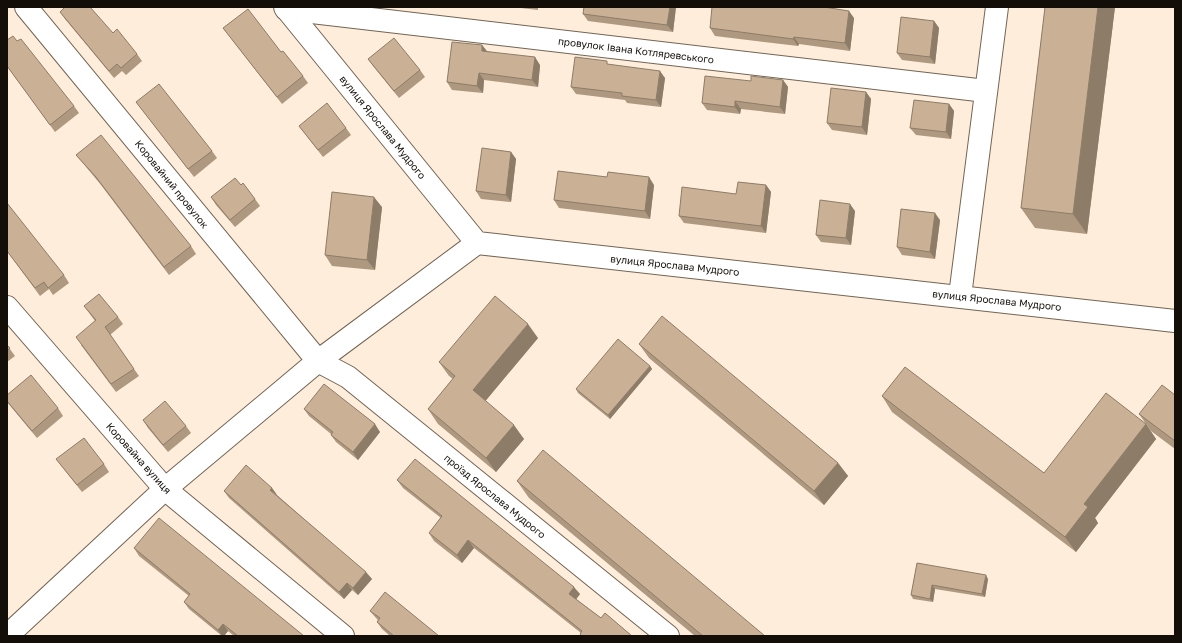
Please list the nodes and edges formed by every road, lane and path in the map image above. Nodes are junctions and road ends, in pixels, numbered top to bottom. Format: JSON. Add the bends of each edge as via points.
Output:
{"nodes":[{"id":1,"x":26,"y":7,"type":"edge"},
{"id":2,"x":997,"y":7,"type":"edge"},
{"id":3,"x":285,"y":8,"type":"edge"},
{"id":4,"x":986,"y":91,"type":"junction"},
{"id":5,"x":477,"y":243,"type":"junction"},
{"id":6,"x":960,"y":296,"type":"junction"},
{"id":7,"x":7,"y":307,"type":"edge"},
{"id":8,"x":1175,"y":320,"type":"edge"},
{"id":9,"x":318,"y":361,"type":"junction"},
{"id":10,"x":165,"y":489,"type":"junction"},
{"id":11,"x":7,"y":636,"type":"edge"},
{"id":12,"x":343,"y":636,"type":"edge"},
{"id":13,"x":668,"y":636,"type":"edge"}],
"edges":[{"from":1,"to":9,"type":"street","name":"Коровайний провулок"},
{"from":2,"to":4,"type":"street"},
{"from":3,"to":4,"type":"street","name":"провулок Івана Котляревського"},
{"from":3,"to":5,"type":"street","name":"вулиця Ярослава Мудрого"},
{"from":4,"to":6,"type":"street"},
{"from":5,"to":6,"type":"street","name":"вулиця Ярослава Мудрого"},
{"from":5,"to":9,"type":"street"},
{"from":6,"to":8,"type":"street","name":"вулиця Ярослава Мудрого"},
{"from":7,"to":10,"type":"street","name":"Коровайна вулиця"},
{"from":9,"to":10,"type":"street"},
{"from":9,"to":13,"type":"street","name":"проїзд Ярослава Мудрого","via":[[348,377]]},
{"from":10,"to":11,"type":"street"},
{"from":10,"to":12,"type":"street","name":"Коровайна вулиця"}]}
